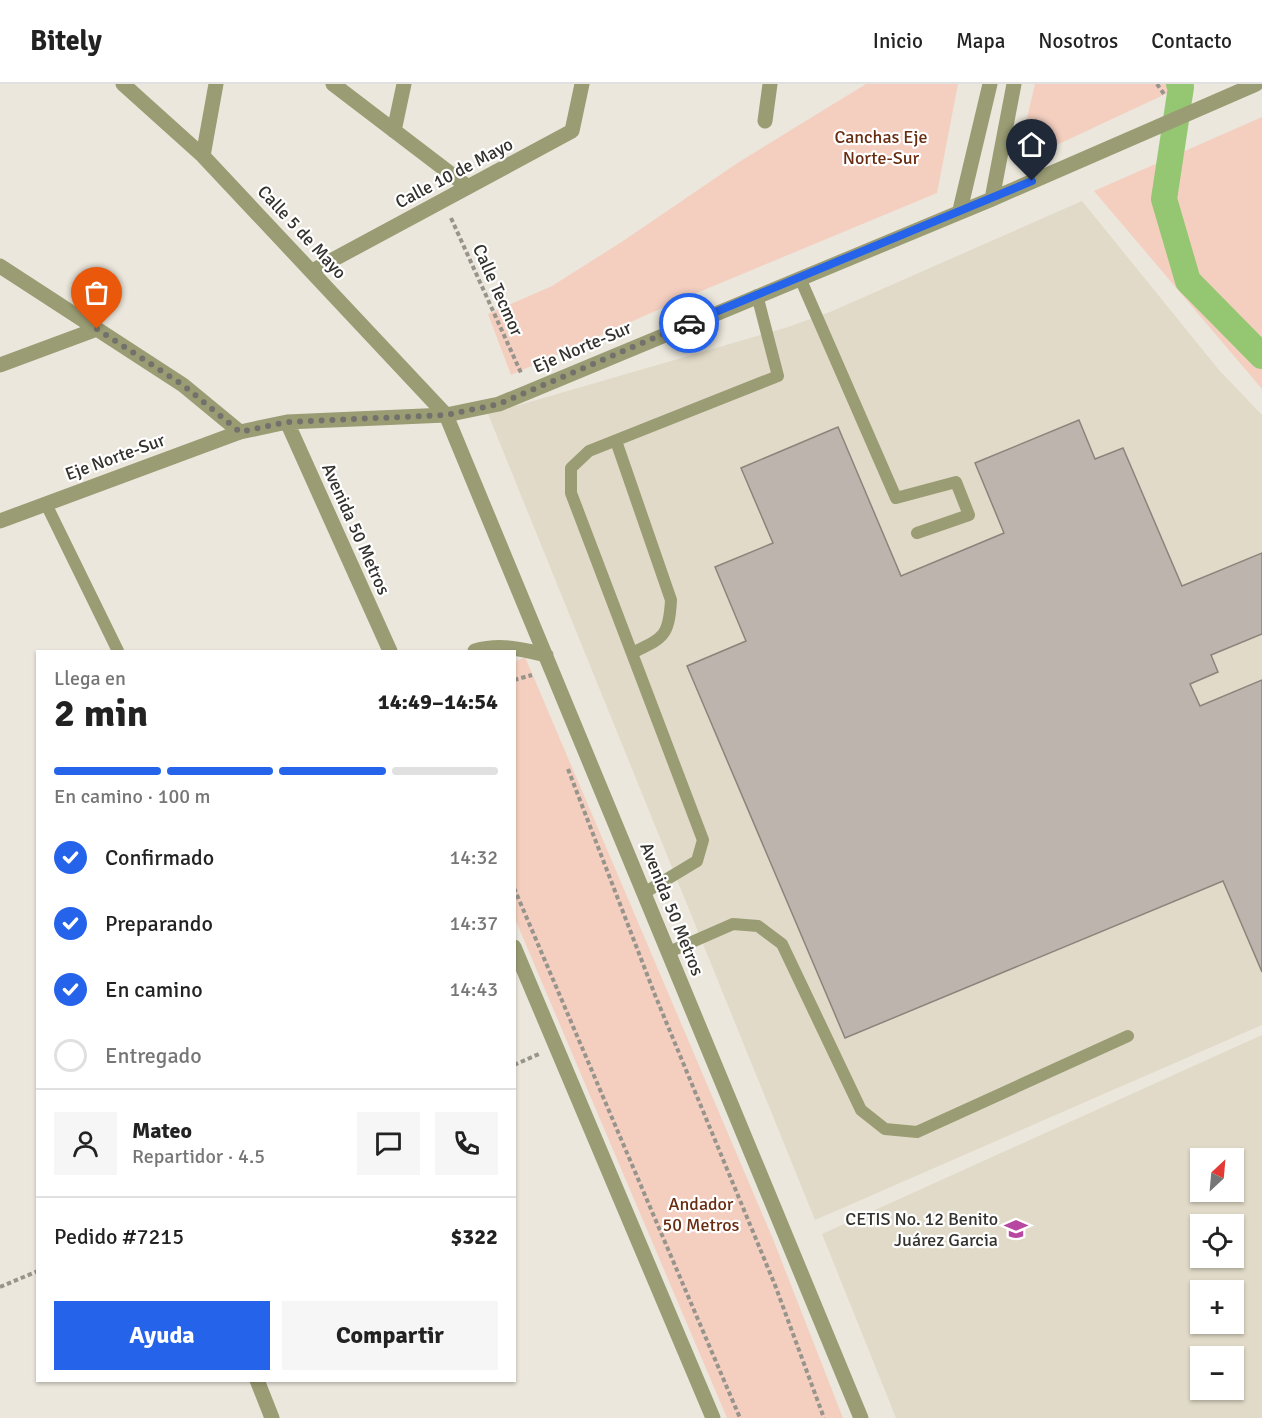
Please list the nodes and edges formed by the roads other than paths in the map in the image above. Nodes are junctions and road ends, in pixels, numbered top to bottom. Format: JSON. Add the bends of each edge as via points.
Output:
{"nodes":[{"id":1,"x":123,"y":84,"type":"edge"},
{"id":2,"x":216,"y":84,"type":"edge"},
{"id":3,"x":333,"y":84,"type":"edge"},
{"id":4,"x":404,"y":84,"type":"edge"},
{"id":5,"x":582,"y":84,"type":"edge"},
{"id":6,"x":770,"y":84,"type":"edge"},
{"id":7,"x":990,"y":84,"type":"edge"},
{"id":8,"x":1014,"y":84,"type":"edge"},
{"id":9,"x":1256,"y":84,"type":"edge"},
{"id":10,"x":765,"y":121,"type":"dead end"},
{"id":11,"x":394,"y":131,"type":"junction"},
{"id":12,"x":203,"y":156,"type":"junction"},
{"id":13,"x":468,"y":187,"type":"junction"},
{"id":14,"x":992,"y":199,"type":"junction"},
{"id":15,"x":960,"y":210,"type":"junction"},
{"id":16,"x":0,"y":266,"type":"edge"},
{"id":17,"x":312,"y":271,"type":"junction"},
{"id":18,"x":800,"y":278,"type":"junction"},
{"id":19,"x":758,"y":295,"type":"junction"},
{"id":20,"x":97,"y":329,"type":"junction"},
{"id":21,"x":0,"y":365,"type":"edge"},
{"id":22,"x":446,"y":415,"type":"junction"},
{"id":23,"x":287,"y":422,"type":"junction"},
{"id":24,"x":240,"y":432,"type":"junction"},
{"id":25,"x":616,"y":441,"type":"junction"},
{"id":26,"x":46,"y":504,"type":"junction"},
{"id":27,"x":0,"y":521,"type":"edge"},
{"id":28,"x":917,"y":533,"type":"dead end"},
{"id":29,"x":118,"y":650,"type":"edge"},
{"id":30,"x":390,"y":650,"type":"edge"},
{"id":31,"x":479,"y":650,"type":"edge"},
{"id":32,"x":632,"y":653,"type":"junction"},
{"id":33,"x":546,"y":655,"type":"junction"},
{"id":34,"x":644,"y":892,"type":"junction"},
{"id":35,"x":516,"y":952,"type":"edge"},
{"id":36,"x":669,"y":952,"type":"junction"},
{"id":37,"x":1128,"y":1036,"type":"dead end"},
{"id":38,"x":258,"y":1382,"type":"edge"},
{"id":39,"x":272,"y":1418,"type":"edge"},
{"id":40,"x":713,"y":1418,"type":"edge"},
{"id":41,"x":861,"y":1418,"type":"edge"}],
"edges":[{"from":1,"to":12,"type":"street","name":"Calle 5 de Mayo"},
{"from":2,"to":12,"type":"street"},
{"from":3,"to":11,"type":"street"},
{"from":4,"to":11,"type":"street"},
{"from":5,"to":13,"type":"street","name":"Calle 10 de Mayo","via":[[572,131]]},
{"from":6,"to":10,"type":"street"},
{"from":7,"to":15,"type":"street"},
{"from":8,"to":14,"type":"street"},
{"from":9,"to":14,"type":"street","name":"Eje Norte-Sur"},
{"from":11,"to":13,"type":"street"},
{"from":12,"to":17,"type":"street","name":"Calle 5 de Mayo"},
{"from":13,"to":17,"type":"street","name":"Calle 10 de Mayo"},
{"from":14,"to":15,"type":"street","name":"Eje Norte-Sur"},
{"from":15,"to":18,"type":"street","name":"Eje Norte-Sur"},
{"from":16,"to":20,"type":"street"},
{"from":17,"to":22,"type":"street","name":"Calle 5 de Mayo"},
{"from":18,"to":19,"type":"street","name":"Eje Norte-Sur"},
{"from":18,"to":28,"type":"lane","via":[[896,498],[956,482],[969,515]]},
{"from":19,"to":22,"type":"street","name":"Eje Norte-Sur","via":[[499,404]]},
{"from":19,"to":25,"type":"lane","via":[[778,376]]},
{"from":20,"to":21,"type":"street"},
{"from":20,"to":24,"type":"street","via":[[183,385]]},
{"from":22,"to":23,"type":"street","name":"Eje Norte-Sur"},
{"from":22,"to":33,"type":"street","name":"Avenida 50 Metros"},
{"from":23,"to":24,"type":"street","name":"Eje Norte-Sur"},
{"from":23,"to":30,"type":"street","name":"Avenida 50 Metros"},
{"from":24,"to":26,"type":"street","name":"Eje Norte-Sur"},
{"from":25,"to":32,"type":"lane","via":[[671,600],[670,623],[660,640]]},
{"from":25,"to":32,"type":"lane","via":[[590,451],[571,468],[571,493]]},
{"from":26,"to":27,"type":"street","name":"Eje Norte-Sur"},
{"from":26,"to":29,"type":"lane"},
{"from":31,"to":33,"type":"street","via":[[516,647]]},
{"from":32,"to":34,"type":"lane","via":[[703,840],[697,861]]},
{"from":33,"to":34,"type":"street","name":"Avenida 50 Metros"},
{"from":34,"to":36,"type":"street","name":"Avenida 50 Metros"},
{"from":35,"to":40,"type":"street"},
{"from":36,"to":37,"type":"lane","via":[[733,924],[758,926],[782,944],[861,1110],[885,1129],[917,1132]]},
{"from":36,"to":41,"type":"street","name":"Avenida 50 Metros"},
{"from":38,"to":39,"type":"street"}]}
